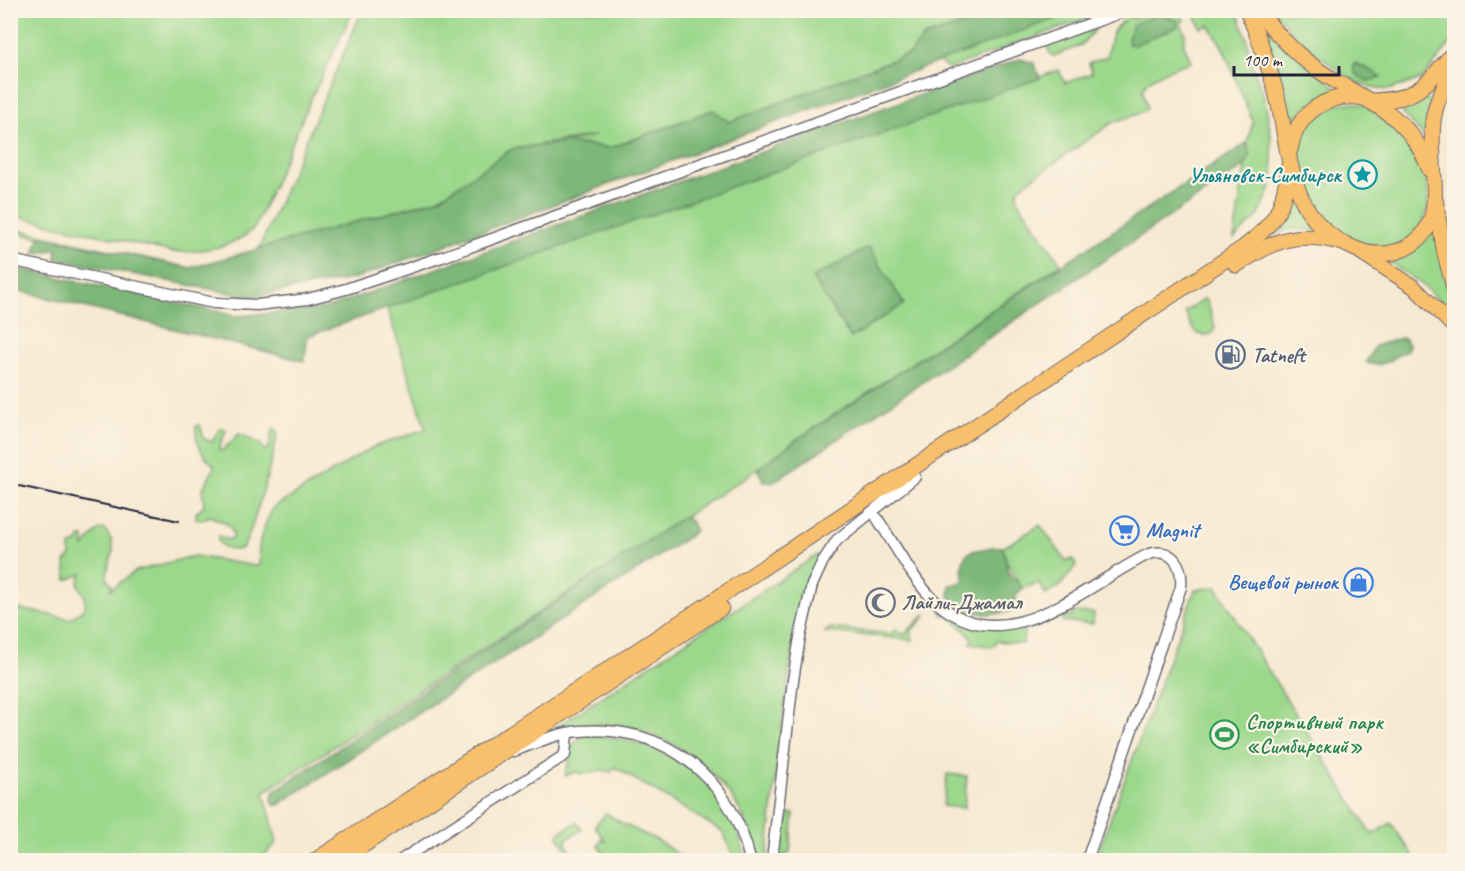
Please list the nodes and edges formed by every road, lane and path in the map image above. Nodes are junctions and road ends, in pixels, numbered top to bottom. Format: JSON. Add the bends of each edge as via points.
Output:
{"nodes":[{"id":1,"x":1128,"y":10,"type":"edge"},
{"id":2,"x":1246,"y":10,"type":"edge"},
{"id":3,"x":1259,"y":10,"type":"edge"},
{"id":4,"x":1455,"y":52,"type":"edge"},
{"id":5,"x":1455,"y":72,"type":"edge"},
{"id":6,"x":1369,"y":100,"type":"junction"},
{"id":7,"x":1289,"y":163,"type":"junction"},
{"id":8,"x":1435,"y":188,"type":"junction"},
{"id":9,"x":1339,"y":242,"type":"junction"},
{"id":10,"x":1358,"y":251,"type":"junction"},
{"id":11,"x":10,"y":260,"type":"edge"},
{"id":12,"x":1455,"y":290,"type":"edge"},
{"id":13,"x":1455,"y":327,"type":"edge"},
{"id":14,"x":1054,"y":379,"type":"junction"},
{"id":15,"x":915,"y":477,"type":"junction"},
{"id":16,"x":877,"y":518,"type":"dead end"},
{"id":17,"x":567,"y":733,"type":"junction"},
{"id":18,"x":495,"y":759,"type":"junction"},
{"id":19,"x":316,"y":861,"type":"edge"},
{"id":20,"x":340,"y":861,"type":"edge"},
{"id":21,"x":401,"y":861,"type":"edge"},
{"id":22,"x":750,"y":861,"type":"edge"},
{"id":23,"x":772,"y":861,"type":"edge"},
{"id":24,"x":1087,"y":861,"type":"edge"}],
"edges":[{"from":1,"to":11,"type":"street","via":[[474,246],[308,299],[257,305],[214,303]]},
{"from":2,"to":7,"type":"highway","via":[[1267,61]]},
{"from":3,"to":6,"type":"highway","via":[[1285,41],[1323,74]]},
{"from":4,"to":6,"type":"highway","via":[[1414,93],[1389,101]]},
{"from":5,"to":8,"type":"highway","via":[[1434,109]]},
{"from":6,"to":7,"type":"highway","via":[[1355,96],[1337,98],[1312,109],[1296,131]]},
{"from":6,"to":8,"type":"highway","via":[[1389,112],[1412,135],[1425,156]]},
{"from":7,"to":9,"type":"highway","via":[[1310,215]]},
{"from":7,"to":14,"type":"highway","via":[[1282,203],[1264,230]]},
{"from":8,"to":10,"type":"highway","via":[[1430,222],[1415,242],[1388,254]]},
{"from":8,"to":12,"type":"main road","via":[[1444,252]]},
{"from":9,"to":10,"type":"highway"},
{"from":9,"to":14,"type":"highway","via":[[1307,236],[1276,242]]},
{"from":10,"to":13,"type":"main road","via":[[1414,287]]},
{"from":14,"to":15,"type":"highway"},
{"from":14,"to":19,"type":"highway"},
{"from":15,"to":18,"type":"highway"},
{"from":15,"to":23,"type":"street","via":[[837,540],[812,585],[795,668]]},
{"from":16,"to":24,"type":"street","via":[[930,596],[968,621],[995,625],[1027,621],[1154,553],[1169,555],[1179,564],[1182,587]]},
{"from":17,"to":18,"type":"street"},
{"from":17,"to":21,"type":"street","via":[[565,755]]},
{"from":17,"to":22,"type":"street","via":[[597,730],[635,735],[684,757],[724,796],[742,832]]},
{"from":18,"to":20,"type":"highway"}]}
